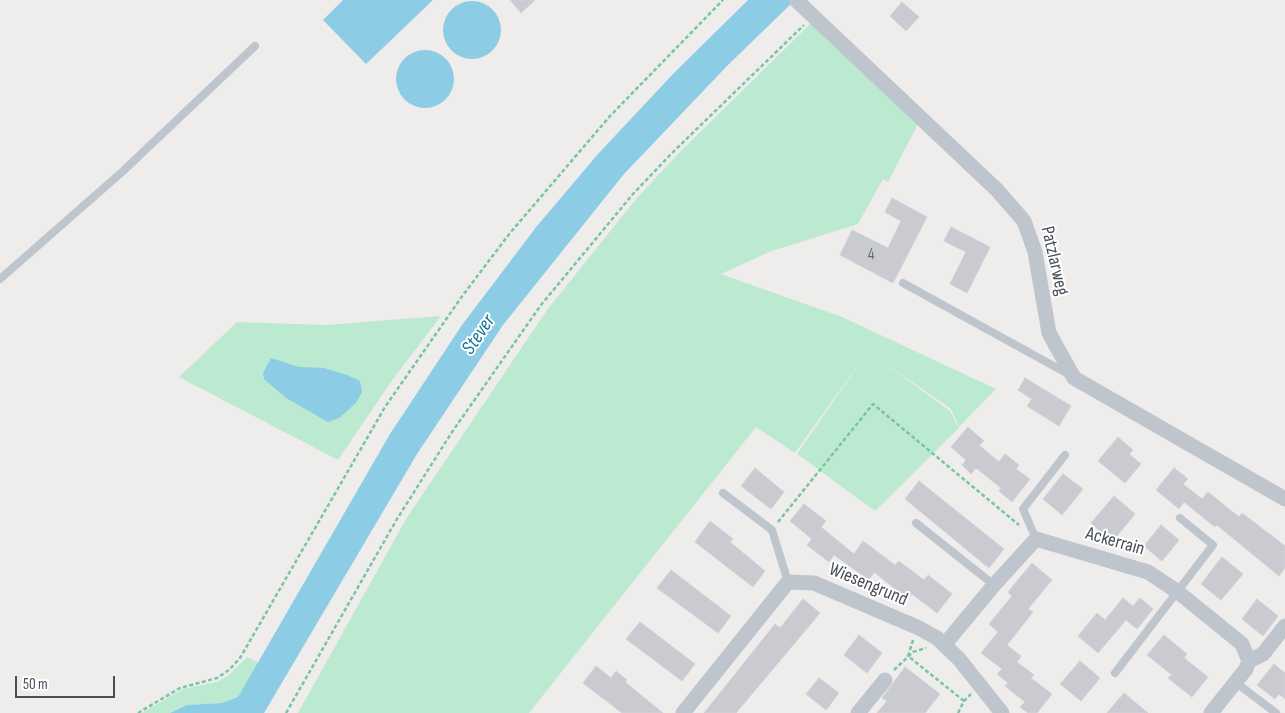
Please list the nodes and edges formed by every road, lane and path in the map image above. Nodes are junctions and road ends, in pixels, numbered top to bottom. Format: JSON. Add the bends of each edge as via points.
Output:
{"nodes":[{"id":1,"x":723,"y":0,"type":"edge"},
{"id":2,"x":805,"y":8,"type":"edge"},
{"id":3,"x":255,"y":46,"type":"dead end"},
{"id":4,"x":0,"y":279,"type":"edge"},
{"id":5,"x":903,"y":283,"type":"dead end"},
{"id":6,"x":1074,"y":378,"type":"junction"},
{"id":7,"x":1065,"y":455,"type":"dead end"},
{"id":8,"x":722,"y":493,"type":"dead end"},
{"id":9,"x":1285,"y":498,"type":"edge"},
{"id":10,"x":1180,"y":518,"type":"dead end"},
{"id":11,"x":916,"y":523,"type":"dead end"},
{"id":12,"x":772,"y":530,"type":"junction"},
{"id":13,"x":1036,"y":539,"type":"junction"},
{"id":14,"x":788,"y":582,"type":"junction"},
{"id":15,"x":994,"y":585,"type":"junction"},
{"id":16,"x":1178,"y":592,"type":"junction"},
{"id":17,"x":1285,"y":626,"type":"edge"},
{"id":18,"x":919,"y":628,"type":"junction"},
{"id":19,"x":941,"y":641,"type":"junction"},
{"id":20,"x":908,"y":656,"type":"junction"},
{"id":21,"x":1249,"y":661,"type":"junction"},
{"id":22,"x":1114,"y":673,"type":"dead end"},
{"id":23,"x":885,"y":680,"type":"joint"},
{"id":24,"x":1235,"y":682,"type":"junction"},
{"id":25,"x":980,"y":686,"type":"junction"},
{"id":26,"x":964,"y":701,"type":"junction"},
{"id":27,"x":138,"y":713,"type":"edge"},
{"id":28,"x":286,"y":713,"type":"edge"},
{"id":29,"x":683,"y":713,"type":"edge"},
{"id":30,"x":858,"y":713,"type":"edge"},
{"id":31,"x":958,"y":713,"type":"edge"},
{"id":32,"x":1002,"y":713,"type":"edge"},
{"id":33,"x":1211,"y":713,"type":"edge"},
{"id":34,"x":1276,"y":713,"type":"edge"}],
"edges":[{"from":1,"to":27,"type":"path","via":[[610,116],[516,226],[463,295],[385,407],[240,658],[218,678],[180,688]]},
{"from":2,"to":6,"type":"street","name":"Patzlarweg","via":[[997,190],[1024,220],[1035,252],[1048,333]]},
{"from":2,"to":28,"type":"path","via":[[633,194],[541,305],[452,432],[397,518]]},
{"from":3,"to":4,"type":"lane","via":[[122,172]]},
{"from":5,"to":6,"type":"lane"},
{"from":6,"to":9,"type":"street"},
{"from":7,"to":13,"type":"lane","via":[[1023,509]]},
{"from":8,"to":12,"type":"lane"},
{"from":10,"to":16,"type":"lane","via":[[1213,545]]},
{"from":11,"to":15,"type":"lane"},
{"from":12,"to":13,"type":"path","via":[[873,404]]},
{"from":12,"to":14,"type":"lane"},
{"from":13,"to":15,"type":"street"},
{"from":13,"to":16,"type":"street","name":"Ackerrain","via":[[1148,572]]},
{"from":14,"to":18,"type":"street","name":"Wiesengrund","via":[[814,583]]},
{"from":14,"to":29,"type":"street"},
{"from":15,"to":19,"type":"street"},
{"from":16,"to":21,"type":"street","name":"Ackerrain","via":[[1242,644]]},
{"from":16,"to":22,"type":"lane"},
{"from":17,"to":21,"type":"street","via":[[1263,654]]},
{"from":18,"to":19,"type":"street","name":"Wiesengrund"},
{"from":18,"to":20,"type":"path"},
{"from":19,"to":20,"type":"path"},
{"from":19,"to":25,"type":"street","name":"Wiesengrund"},
{"from":20,"to":23,"type":"path"},
{"from":20,"to":26,"type":"path"},
{"from":21,"to":24,"type":"street"},
{"from":23,"to":30,"type":"street"},
{"from":24,"to":33,"type":"street"},
{"from":24,"to":34,"type":"lane"},
{"from":25,"to":26,"type":"path"},
{"from":25,"to":32,"type":"street","name":"Wiesengrund"},
{"from":26,"to":31,"type":"path"}]}
